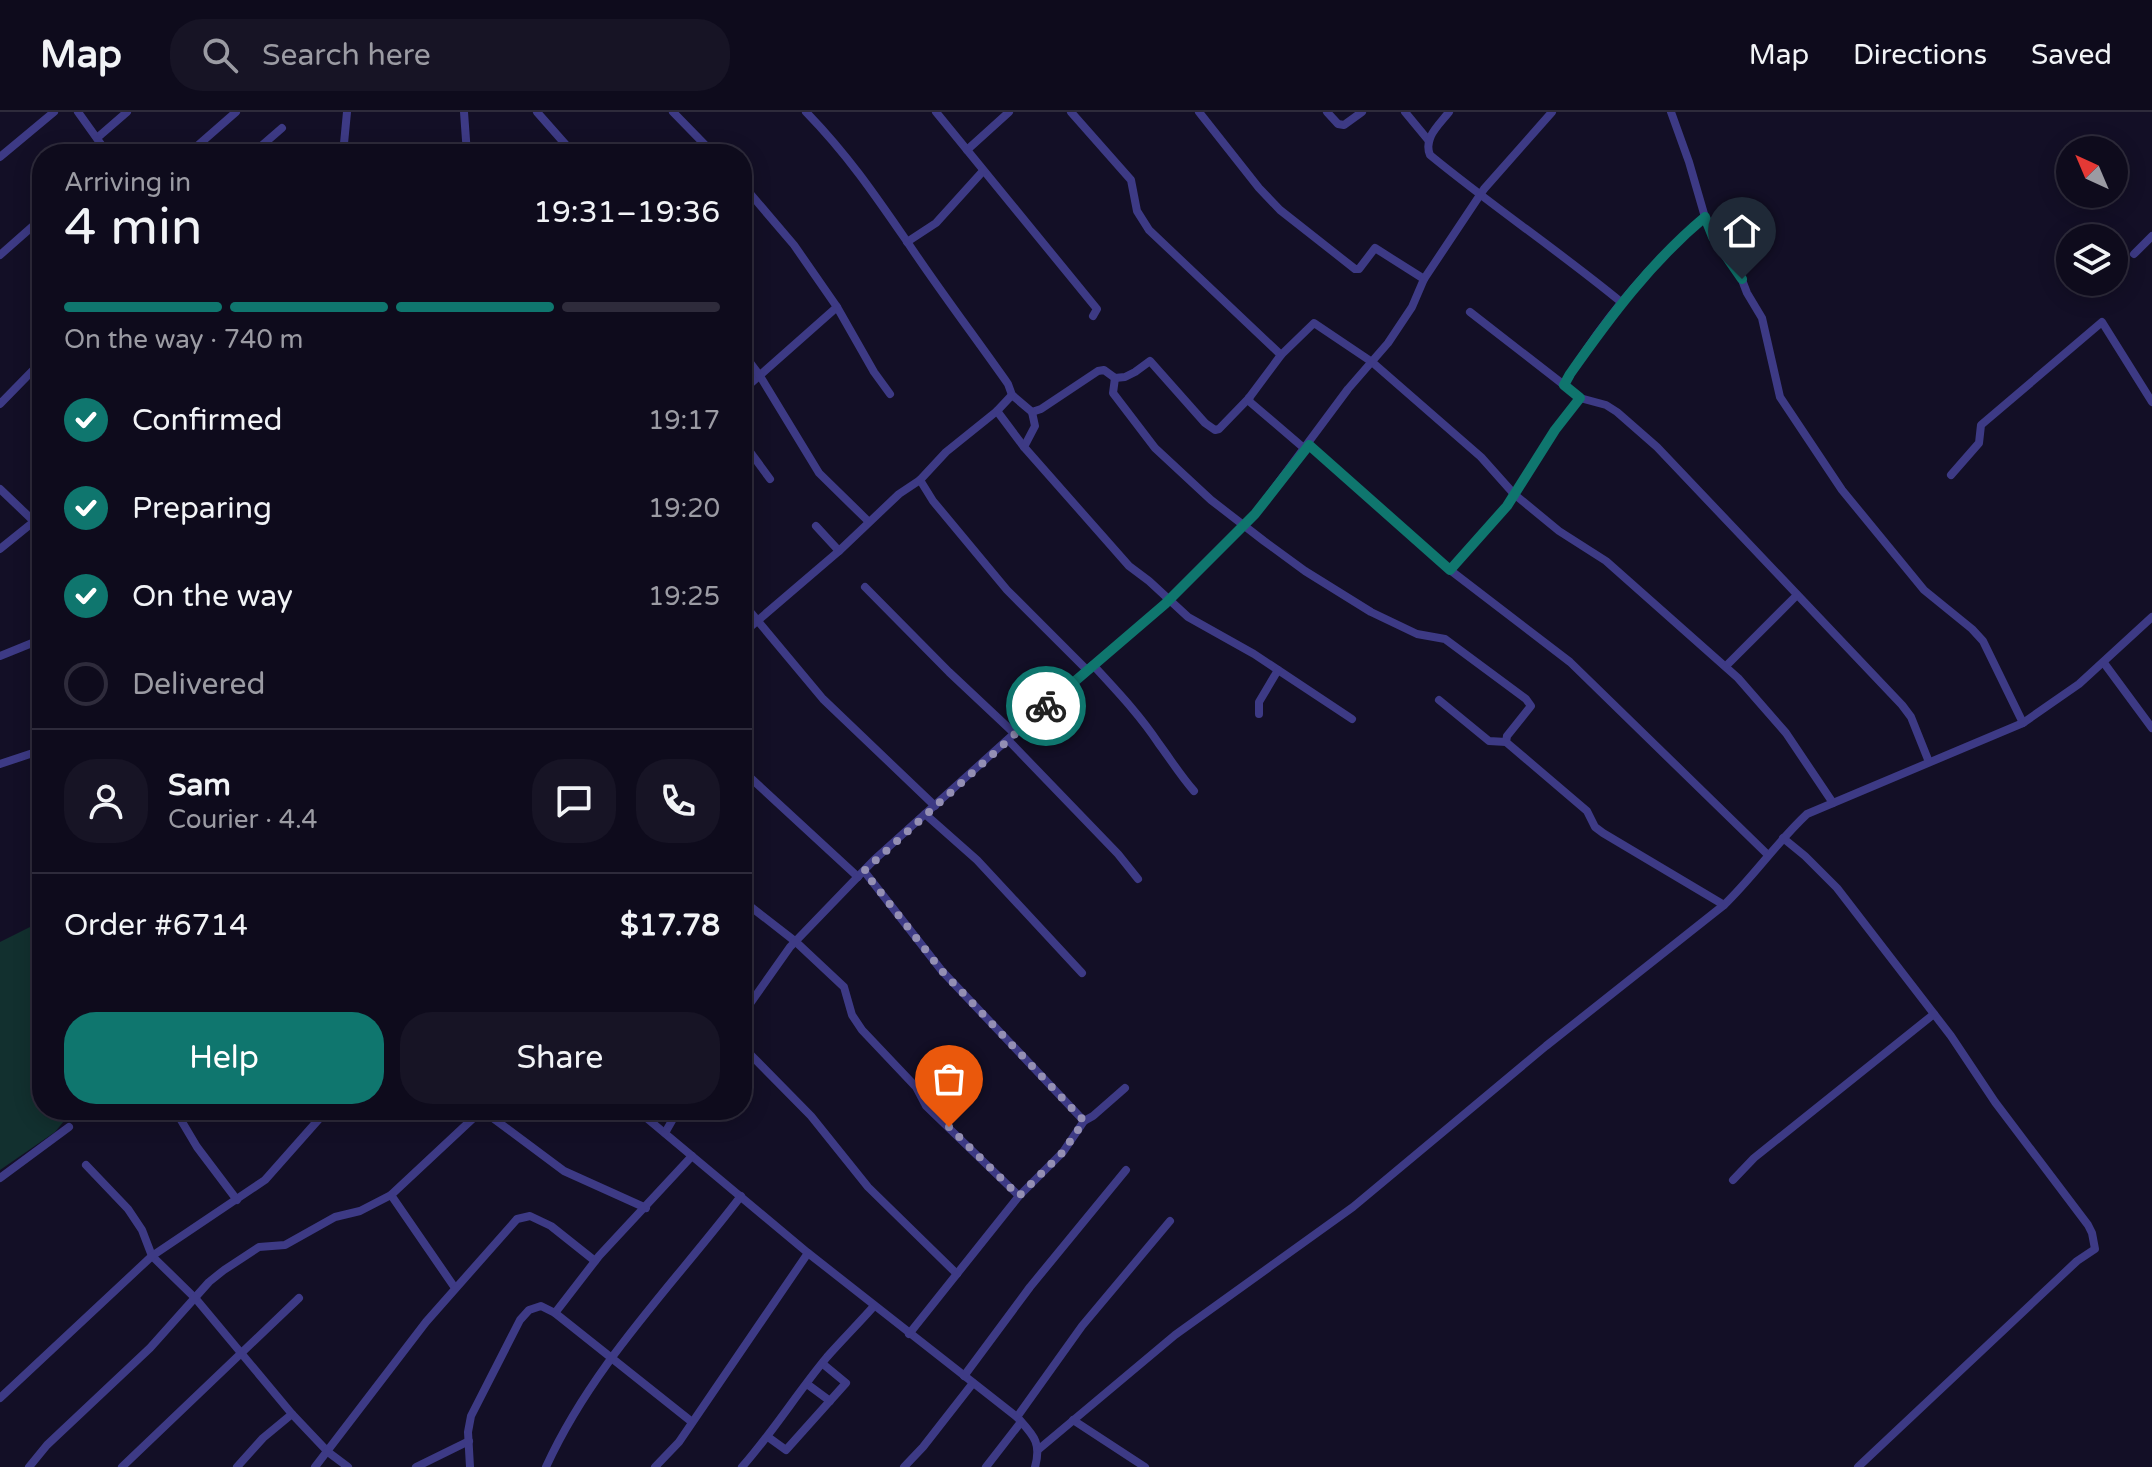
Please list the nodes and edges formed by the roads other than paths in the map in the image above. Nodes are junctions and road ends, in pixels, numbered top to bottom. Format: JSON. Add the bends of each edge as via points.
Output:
{"nodes":[{"id":1,"x":54,"y":112,"type":"edge"},
{"id":2,"x":78,"y":112,"type":"edge"},
{"id":3,"x":127,"y":112,"type":"edge"},
{"id":4,"x":236,"y":112,"type":"edge"},
{"id":5,"x":347,"y":112,"type":"edge"},
{"id":6,"x":474,"y":112,"type":"edge"},
{"id":7,"x":537,"y":112,"type":"edge"},
{"id":8,"x":673,"y":112,"type":"edge"},
{"id":9,"x":806,"y":112,"type":"edge"},
{"id":10,"x":936,"y":112,"type":"edge"},
{"id":11,"x":1009,"y":112,"type":"edge"},
{"id":12,"x":1071,"y":112,"type":"edge"},
{"id":13,"x":1199,"y":112,"type":"edge"},
{"id":14,"x":1327,"y":112,"type":"edge"},
{"id":15,"x":1362,"y":112,"type":"edge"},
{"id":16,"x":1405,"y":112,"type":"edge"},
{"id":17,"x":1449,"y":112,"type":"edge"},
{"id":18,"x":1552,"y":112,"type":"edge"},
{"id":19,"x":1671,"y":112,"type":"edge"},
{"id":20,"x":464,"y":114,"type":"edge"},
{"id":21,"x":282,"y":128,"type":"dead end"},
{"id":22,"x":97,"y":138,"type":"junction"},
{"id":23,"x":1429,"y":141,"type":"junction"},
{"id":24,"x":101,"y":144,"type":"edge"},
{"id":25,"x":199,"y":144,"type":"edge"},
{"id":26,"x":264,"y":144,"type":"edge"},
{"id":27,"x":344,"y":144,"type":"edge"},
{"id":28,"x":466,"y":144,"type":"edge"},
{"id":29,"x":565,"y":144,"type":"edge"},
{"id":30,"x":704,"y":144,"type":"edge"},
{"id":31,"x":967,"y":150,"type":"junction"},
{"id":32,"x":0,"y":157,"type":"edge"},
{"id":33,"x":983,"y":171,"type":"junction"},
{"id":34,"x":1479,"y":195,"type":"junction"},
{"id":35,"x":752,"y":196,"type":"edge"},
{"id":36,"x":1705,"y":217,"type":"junction"},
{"id":37,"x":32,"y":227,"type":"edge"},
{"id":38,"x":2152,"y":236,"type":"edge"},
{"id":39,"x":907,"y":242,"type":"junction"},
{"id":40,"x":2134,"y":254,"type":"dead end"},
{"id":41,"x":0,"y":255,"type":"edge"},
{"id":42,"x":1424,"y":279,"type":"junction"},
{"id":43,"x":1621,"y":302,"type":"junction"},
{"id":44,"x":837,"y":307,"type":"junction"},
{"id":45,"x":1470,"y":312,"type":"dead end"},
{"id":46,"x":1093,"y":316,"type":"dead end"},
{"id":47,"x":1281,"y":355,"type":"junction"},
{"id":48,"x":1372,"y":362,"type":"junction"},
{"id":49,"x":752,"y":365,"type":"edge"},
{"id":50,"x":32,"y":371,"type":"edge"},
{"id":51,"x":760,"y":376,"type":"junction"},
{"id":52,"x":1115,"y":378,"type":"junction"},
{"id":53,"x":752,"y":383,"type":"edge"},
{"id":54,"x":1564,"y":385,"type":"junction"},
{"id":55,"x":890,"y":394,"type":"dead end"},
{"id":56,"x":1012,"y":395,"type":"junction"},
{"id":57,"x":1249,"y":398,"type":"junction"},
{"id":58,"x":1580,"y":398,"type":"junction"},
{"id":59,"x":2152,"y":402,"type":"edge"},
{"id":60,"x":0,"y":404,"type":"edge"},
{"id":61,"x":997,"y":411,"type":"junction"},
{"id":62,"x":1032,"y":412,"type":"junction"},
{"id":63,"x":1024,"y":447,"type":"junction"},
{"id":64,"x":1307,"y":447,"type":"junction"},
{"id":65,"x":752,"y":455,"type":"edge"},
{"id":66,"x":1951,"y":475,"type":"dead end"},
{"id":67,"x":770,"y":479,"type":"dead end"},
{"id":68,"x":920,"y":480,"type":"junction"},
{"id":69,"x":0,"y":489,"type":"edge"},
{"id":70,"x":1514,"y":494,"type":"junction"},
{"id":71,"x":32,"y":515,"type":"edge"},
{"id":72,"x":868,"y":521,"type":"junction"},
{"id":73,"x":1244,"y":525,"type":"junction"},
{"id":74,"x":816,"y":526,"type":"dead end"},
{"id":75,"x":32,"y":527,"type":"edge"},
{"id":76,"x":0,"y":549,"type":"edge"},
{"id":77,"x":839,"y":551,"type":"junction"},
{"id":78,"x":1450,"y":570,"type":"junction"},
{"id":79,"x":865,"y":587,"type":"dead end"},
{"id":80,"x":1797,"y":595,"type":"junction"},
{"id":81,"x":1168,"y":601,"type":"junction"},
{"id":82,"x":752,"y":614,"type":"edge"},
{"id":83,"x":2152,"y":617,"type":"edge"},
{"id":84,"x":757,"y":620,"type":"junction"},
{"id":85,"x":752,"y":625,"type":"edge"},
{"id":86,"x":32,"y":643,"type":"edge"},
{"id":87,"x":0,"y":656,"type":"edge"},
{"id":88,"x":2104,"y":663,"type":"junction"},
{"id":89,"x":1726,"y":666,"type":"junction"},
{"id":90,"x":1090,"y":668,"type":"junction"},
{"id":91,"x":1278,"y":670,"type":"junction"},
{"id":92,"x":1439,"y":700,"type":"dead end"},
{"id":93,"x":1259,"y":714,"type":"dead end"},
{"id":94,"x":1352,"y":719,"type":"dead end"},
{"id":95,"x":2023,"y":723,"type":"junction"},
{"id":96,"x":2152,"y":728,"type":"edge"},
{"id":97,"x":1011,"y":737,"type":"junction"},
{"id":98,"x":1506,"y":742,"type":"junction"},
{"id":99,"x":32,"y":753,"type":"edge"},
{"id":100,"x":1929,"y":762,"type":"junction"},
{"id":101,"x":0,"y":764,"type":"edge"},
{"id":102,"x":752,"y":779,"type":"edge"},
{"id":103,"x":1194,"y":791,"type":"dead end"},
{"id":104,"x":1833,"y":803,"type":"junction"},
{"id":105,"x":935,"y":806,"type":"junction"},
{"id":106,"x":925,"y":814,"type":"junction"},
{"id":107,"x":1783,"y":838,"type":"junction"},
{"id":108,"x":1768,"y":855,"type":"junction"},
{"id":109,"x":861,"y":874,"type":"junction"},
{"id":110,"x":1138,"y":879,"type":"dead end"},
{"id":111,"x":1724,"y":905,"type":"junction"},
{"id":112,"x":752,"y":908,"type":"edge"},
{"id":113,"x":796,"y":942,"type":"junction"},
{"id":114,"x":1082,"y":973,"type":"dead end"},
{"id":115,"x":752,"y":1001,"type":"edge"},
{"id":116,"x":1934,"y":1014,"type":"junction"},
{"id":117,"x":752,"y":1056,"type":"edge"},
{"id":118,"x":1125,"y":1088,"type":"dead end"},
{"id":119,"x":181,"y":1120,"type":"edge"},
{"id":120,"x":318,"y":1120,"type":"edge"},
{"id":121,"x":471,"y":1120,"type":"edge"},
{"id":122,"x":495,"y":1120,"type":"edge"},
{"id":123,"x":649,"y":1120,"type":"edge"},
{"id":124,"x":672,"y":1120,"type":"edge"},
{"id":125,"x":1084,"y":1121,"type":"junction"},
{"id":126,"x":69,"y":1127,"type":"dead end"},
{"id":127,"x":665,"y":1133,"type":"junction"},
{"id":128,"x":692,"y":1156,"type":"junction"},
{"id":129,"x":86,"y":1165,"type":"dead end"},
{"id":130,"x":1126,"y":1170,"type":"dead end"},
{"id":131,"x":0,"y":1178,"type":"edge"},
{"id":132,"x":1733,"y":1180,"type":"dead end"},
{"id":133,"x":391,"y":1195,"type":"junction"},
{"id":134,"x":741,"y":1196,"type":"junction"},
{"id":135,"x":1019,"y":1196,"type":"junction"},
{"id":136,"x":237,"y":1200,"type":"junction"},
{"id":137,"x":646,"y":1208,"type":"junction"},
{"id":138,"x":1170,"y":1221,"type":"dead end"},
{"id":139,"x":808,"y":1253,"type":"junction"},
{"id":140,"x":152,"y":1256,"type":"junction"},
{"id":141,"x":595,"y":1261,"type":"junction"},
{"id":142,"x":957,"y":1274,"type":"junction"},
{"id":143,"x":455,"y":1288,"type":"junction"},
{"id":144,"x":299,"y":1298,"type":"dead end"},
{"id":145,"x":196,"y":1299,"type":"junction"},
{"id":146,"x":874,"y":1306,"type":"junction"},
{"id":147,"x":555,"y":1313,"type":"junction"},
{"id":148,"x":909,"y":1334,"type":"junction"},
{"id":149,"x":241,"y":1355,"type":"junction"},
{"id":150,"x":611,"y":1358,"type":"junction"},
{"id":151,"x":823,"y":1364,"type":"junction"},
{"id":152,"x":964,"y":1376,"type":"junction"},
{"id":153,"x":973,"y":1383,"type":"junction"},
{"id":154,"x":807,"y":1384,"type":"junction"},
{"id":155,"x":0,"y":1398,"type":"edge"},
{"id":156,"x":830,"y":1401,"type":"junction"},
{"id":157,"x":292,"y":1414,"type":"junction"},
{"id":158,"x":1019,"y":1420,"type":"junction"},
{"id":159,"x":1073,"y":1420,"type":"junction"},
{"id":160,"x":692,"y":1422,"type":"junction"},
{"id":161,"x":768,"y":1437,"type":"junction"},
{"id":162,"x":469,"y":1441,"type":"junction"},
{"id":163,"x":1039,"y":1449,"type":"junction"},
{"id":164,"x":328,"y":1452,"type":"junction"},
{"id":165,"x":29,"y":1467,"type":"edge"},
{"id":166,"x":122,"y":1467,"type":"edge"},
{"id":167,"x":237,"y":1467,"type":"edge"},
{"id":168,"x":315,"y":1467,"type":"edge"},
{"id":169,"x":348,"y":1467,"type":"edge"},
{"id":170,"x":416,"y":1467,"type":"edge"},
{"id":171,"x":470,"y":1467,"type":"edge"},
{"id":172,"x":546,"y":1467,"type":"edge"},
{"id":173,"x":655,"y":1467,"type":"edge"},
{"id":174,"x":742,"y":1467,"type":"edge"},
{"id":175,"x":904,"y":1467,"type":"edge"},
{"id":176,"x":986,"y":1467,"type":"edge"},
{"id":177,"x":1035,"y":1467,"type":"edge"},
{"id":178,"x":1145,"y":1467,"type":"edge"},
{"id":179,"x":1858,"y":1467,"type":"edge"}],
"edges":[{"from":1,"to":32,"type":"street"},
{"from":2,"to":22,"type":"street"},
{"from":3,"to":22,"type":"street"},
{"from":4,"to":25,"type":"street"},
{"from":5,"to":27,"type":"street"},
{"from":6,"to":20,"type":"street"},
{"from":7,"to":29,"type":"street"},
{"from":8,"to":30,"type":"street"},
{"from":9,"to":39,"type":"street","via":[[841,148]]},
{"from":10,"to":31,"type":"street"},
{"from":11,"to":31,"type":"street"},
{"from":12,"to":47,"type":"street","via":[[1131,180],[1137,211],[1149,230]]},
{"from":13,"to":42,"type":"street","via":[[1280,210],[1355,269],[1375,248]]},
{"from":14,"to":15,"type":"street","via":[[1344,125]]},
{"from":16,"to":23,"type":"street"},
{"from":17,"to":23,"type":"street"},
{"from":18,"to":34,"type":"street"},
{"from":19,"to":36,"type":"street"},
{"from":20,"to":28,"type":"street"},
{"from":21,"to":26,"type":"street"},
{"from":22,"to":24,"type":"street"},
{"from":23,"to":34,"type":"street","via":[[1430,155]]},
{"from":31,"to":33,"type":"street"},
{"from":33,"to":39,"type":"street","via":[[936,223]]},
{"from":33,"to":46,"type":"street","via":[[1097,309]]},
{"from":34,"to":42,"type":"street"},
{"from":34,"to":43,"type":"street"},
{"from":35,"to":44,"type":"street"},
{"from":36,"to":43,"type":"street"},
{"from":36,"to":95,"type":"street","via":[[1762,318],[1783,403],[1842,490],[1924,590],[1983,641]]},
{"from":37,"to":41,"type":"street"},
{"from":38,"to":40,"type":"street"},
{"from":39,"to":56,"type":"street"},
{"from":42,"to":48,"type":"street","via":[[1412,307]]},
{"from":43,"to":54,"type":"street"},
{"from":44,"to":51,"type":"street"},
{"from":44,"to":55,"type":"street"},
{"from":45,"to":54,"type":"street"},
{"from":47,"to":48,"type":"street","via":[[1314,323]]},
{"from":47,"to":57,"type":"street"},
{"from":48,"to":64,"type":"street"},
{"from":48,"to":70,"type":"street","via":[[1481,457]]},
{"from":49,"to":51,"type":"street"},
{"from":50,"to":60,"type":"street"},
{"from":51,"to":53,"type":"street"},
{"from":51,"to":72,"type":"street","via":[[819,473]]},
{"from":52,"to":57,"type":"street","via":[[1153,362],[1215,430]]},
{"from":52,"to":62,"type":"street","via":[[1098,371]]},
{"from":52,"to":73,"type":"street","via":[[1113,393],[1155,448]]},
{"from":54,"to":58,"type":"street"},
{"from":56,"to":61,"type":"street"},
{"from":56,"to":62,"type":"street"},
{"from":57,"to":64,"type":"street"},
{"from":58,"to":70,"type":"street"},
{"from":58,"to":80,"type":"street","via":[[1606,405],[1642,433]]},
{"from":59,"to":66,"type":"street","via":[[2102,322],[1981,425],[1979,443]]},
{"from":61,"to":63,"type":"street"},
{"from":61,"to":68,"type":"street"},
{"from":62,"to":63,"type":"street","via":[[1035,426]]},
{"from":63,"to":81,"type":"street","via":[[1102,538]]},
{"from":64,"to":73,"type":"street"},
{"from":64,"to":78,"type":"street"},
{"from":65,"to":67,"type":"street"},
{"from":68,"to":72,"type":"street"},
{"from":68,"to":90,"type":"street","via":[[1007,590]]},
{"from":69,"to":71,"type":"street"},
{"from":70,"to":78,"type":"street"},
{"from":70,"to":89,"type":"street","via":[[1606,561]]},
{"from":72,"to":77,"type":"street"},
{"from":73,"to":81,"type":"street"},
{"from":73,"to":98,"type":"street","via":[[1352,601],[1417,634],[1445,639],[1526,699],[1531,706]]},
{"from":74,"to":77,"type":"street"},
{"from":75,"to":76,"type":"street"},
{"from":77,"to":84,"type":"street"},
{"from":78,"to":108,"type":"street","via":[[1570,662]]},
{"from":79,"to":97,"type":"street"},
{"from":80,"to":89,"type":"street"},
{"from":80,"to":100,"type":"street","via":[[1902,705]]},
{"from":81,"to":90,"type":"street"},
{"from":81,"to":91,"type":"street"},
{"from":82,"to":84,"type":"street"},
{"from":83,"to":88,"type":"street"},
{"from":84,"to":85,"type":"street"},
{"from":84,"to":105,"type":"street","via":[[823,699]]},
{"from":86,"to":87,"type":"street"},
{"from":88,"to":95,"type":"street"},
{"from":88,"to":96,"type":"street"},
{"from":89,"to":104,"type":"street","via":[[1786,733]]},
{"from":90,"to":97,"type":"street"},
{"from":90,"to":103,"type":"street","via":[[1131,707]]},
{"from":91,"to":93,"type":"street","via":[[1259,702]]},
{"from":91,"to":94,"type":"street"},
{"from":92,"to":98,"type":"street","via":[[1489,741]]},
{"from":95,"to":100,"type":"street"},
{"from":97,"to":105,"type":"street"},
{"from":97,"to":110,"type":"street"},
{"from":98,"to":111,"type":"street","via":[[1587,811],[1603,833]]},
{"from":99,"to":101,"type":"street"},
{"from":100,"to":104,"type":"street"},
{"from":102,"to":109,"type":"street"},
{"from":104,"to":107,"type":"street","via":[[1807,814]]},
{"from":105,"to":106,"type":"street"},
{"from":106,"to":109,"type":"street"},
{"from":106,"to":114,"type":"street","via":[[977,860]]},
{"from":107,"to":108,"type":"street"},
{"from":107,"to":116,"type":"street","via":[[1837,888]]},
{"from":108,"to":111,"type":"street"},
{"from":109,"to":113,"type":"street"},
{"from":109,"to":125,"type":"street","via":[[942,971]]},
{"from":111,"to":159,"type":"street","via":[[1353,1207],[1175,1335]]},
{"from":112,"to":113,"type":"street"},
{"from":113,"to":115,"type":"street"},
{"from":113,"to":135,"type":"street","via":[[844,987],[862,1030],[896,1063],[926,1106]]},
{"from":116,"to":132,"type":"street"},
{"from":116,"to":179,"type":"street","via":[[2088,1225],[2095,1249]]},
{"from":117,"to":142,"type":"street","via":[[811,1116],[868,1187]]},
{"from":118,"to":125,"type":"street"},
{"from":119,"to":136,"type":"street"},
{"from":120,"to":136,"type":"street","via":[[265,1180]]},
{"from":121,"to":133,"type":"street"},
{"from":122,"to":137,"type":"street","via":[[564,1171]]},
{"from":123,"to":127,"type":"street"},
{"from":124,"to":127,"type":"street"},
{"from":125,"to":135,"type":"street","via":[[1063,1152]]},
{"from":126,"to":131,"type":"street"},
{"from":127,"to":128,"type":"street"},
{"from":128,"to":134,"type":"street"},
{"from":128,"to":137,"type":"street"},
{"from":129,"to":140,"type":"street","via":[[128,1209]]},
{"from":130,"to":152,"type":"street"},
{"from":133,"to":143,"type":"street"},
{"from":133,"to":145,"type":"street","via":[[285,1245],[259,1247],[216,1276]]},
{"from":134,"to":139,"type":"street"},
{"from":134,"to":150,"type":"street"},
{"from":135,"to":142,"type":"street"},
{"from":136,"to":140,"type":"street"},
{"from":137,"to":141,"type":"street"},
{"from":138,"to":158,"type":"street","via":[[1082,1326]]},
{"from":139,"to":146,"type":"street"},
{"from":139,"to":160,"type":"street"},
{"from":140,"to":145,"type":"street"},
{"from":140,"to":155,"type":"street"},
{"from":141,"to":143,"type":"street","via":[[530,1216],[511,1224]]},
{"from":141,"to":147,"type":"street"},
{"from":142,"to":148,"type":"street"},
{"from":143,"to":164,"type":"street"},
{"from":144,"to":149,"type":"street"},
{"from":145,"to":149,"type":"street"},
{"from":145,"to":165,"type":"street"},
{"from":146,"to":148,"type":"street"},
{"from":146,"to":151,"type":"street"},
{"from":147,"to":150,"type":"street"},
{"from":147,"to":162,"type":"street","via":[[541,1306],[520,1320],[471,1416]]},
{"from":148,"to":152,"type":"street"},
{"from":149,"to":157,"type":"street"},
{"from":149,"to":166,"type":"street"},
{"from":150,"to":160,"type":"street"},
{"from":150,"to":172,"type":"street","via":[[569,1420]]},
{"from":151,"to":154,"type":"street"},
{"from":151,"to":156,"type":"street","via":[[846,1383]]},
{"from":152,"to":153,"type":"street"},
{"from":153,"to":158,"type":"street"},
{"from":153,"to":175,"type":"street"},
{"from":154,"to":156,"type":"street"},
{"from":154,"to":161,"type":"street"},
{"from":156,"to":161,"type":"street","via":[[786,1450]]},
{"from":157,"to":164,"type":"street"},
{"from":157,"to":167,"type":"street"},
{"from":158,"to":163,"type":"street","via":[[1033,1433]]},
{"from":158,"to":176,"type":"street"},
{"from":159,"to":163,"type":"street"},
{"from":159,"to":178,"type":"street"},
{"from":160,"to":173,"type":"street"},
{"from":161,"to":174,"type":"street"},
{"from":162,"to":170,"type":"street"},
{"from":162,"to":171,"type":"street"},
{"from":163,"to":177,"type":"street"},
{"from":164,"to":168,"type":"street"},
{"from":164,"to":169,"type":"street"}]}
